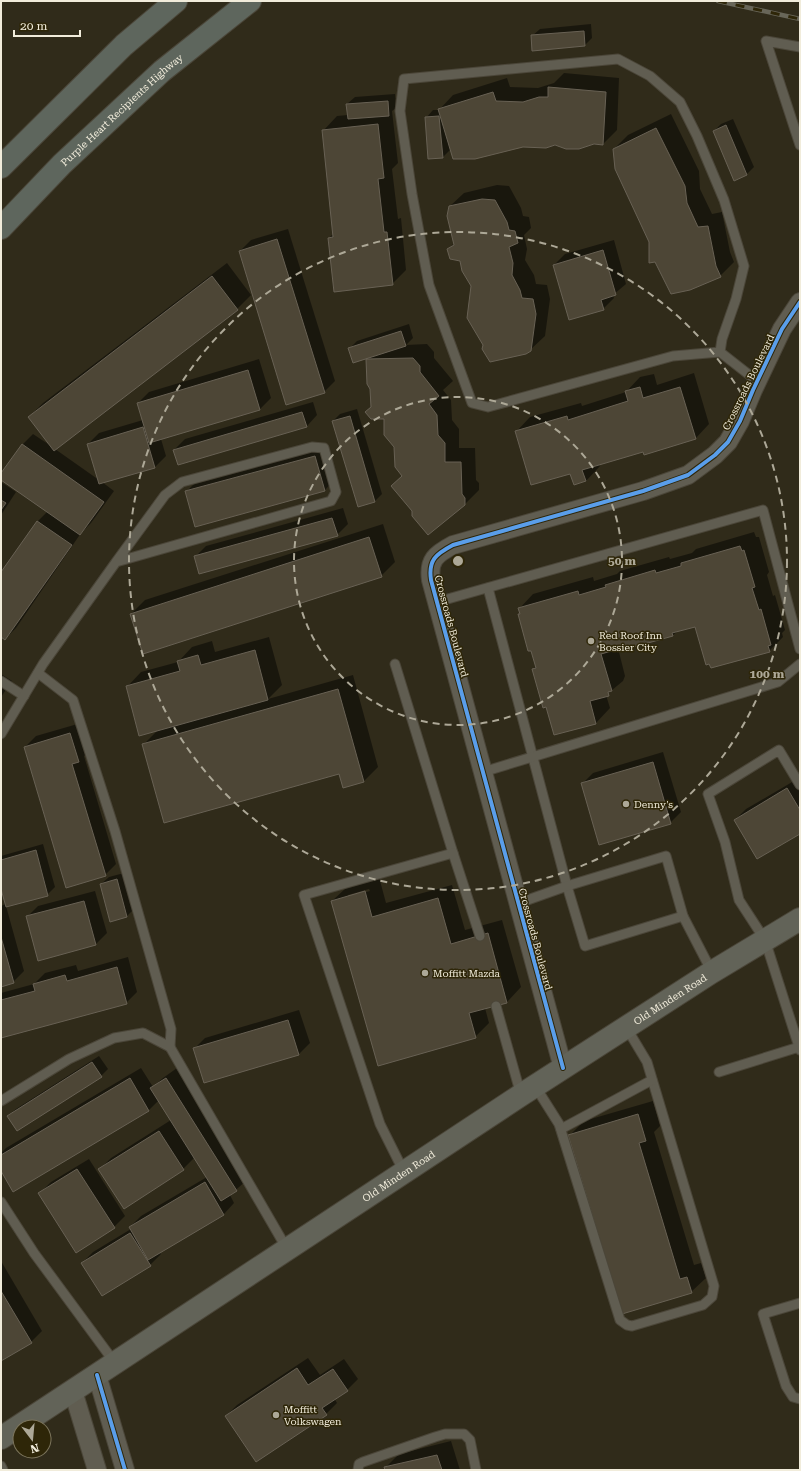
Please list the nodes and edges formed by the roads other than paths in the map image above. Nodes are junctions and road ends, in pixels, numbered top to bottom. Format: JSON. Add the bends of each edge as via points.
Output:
{"nodes":[{"id":1,"x":176,"y":1,"type":"edge"},
{"id":2,"x":250,"y":1,"type":"edge"},
{"id":3,"x":800,"y":47,"type":"edge"},
{"id":4,"x":800,"y":145,"type":"edge"},
{"id":5,"x":1,"y":167,"type":"edge"},
{"id":6,"x":1,"y":228,"type":"edge"},
{"id":7,"x":800,"y":302,"type":"edge"},
{"id":8,"x":720,"y":352,"type":"junction"},
{"id":9,"x":757,"y":381,"type":"junction"},
{"id":10,"x":116,"y":562,"type":"junction"},
{"id":11,"x":488,"y":588,"type":"junction"},
{"id":12,"x":437,"y":602,"type":"junction"},
{"id":13,"x":800,"y":649,"type":"edge"},
{"id":14,"x":394,"y":664,"type":"dead end"},
{"id":15,"x":800,"y":664,"type":"edge"},
{"id":16,"x":38,"y":672,"type":"junction"},
{"id":17,"x":1,"y":681,"type":"edge"},
{"id":18,"x":24,"y":696,"type":"junction"},
{"id":19,"x":1,"y":734,"type":"edge"},
{"id":20,"x":534,"y":757,"type":"junction"},
{"id":21,"x":483,"y":772,"type":"junction"},
{"id":22,"x":800,"y":785,"type":"edge"},
{"id":23,"x":453,"y":853,"type":"junction"},
{"id":24,"x":567,"y":886,"type":"junction"},
{"id":25,"x":518,"y":903,"type":"junction"},
{"id":26,"x":683,"y":916,"type":"junction"},
{"id":27,"x":800,"y":919,"type":"edge"},
{"id":28,"x":480,"y":936,"type":"dead end"},
{"id":29,"x":765,"y":940,"type":"junction"},
{"id":30,"x":712,"y":972,"type":"junction"},
{"id":31,"x":496,"y":1006,"type":"dead end"},
{"id":32,"x":795,"y":1021,"type":"edge"},
{"id":33,"x":626,"y":1027,"type":"junction"},
{"id":34,"x":170,"y":1048,"type":"junction"},
{"id":35,"x":799,"y":1049,"type":"edge"},
{"id":36,"x":563,"y":1068,"type":"junction"},
{"id":37,"x":719,"y":1072,"type":"dead end"},
{"id":38,"x":652,"y":1080,"type":"junction"},
{"id":39,"x":528,"y":1090,"type":"junction"},
{"id":40,"x":1,"y":1101,"type":"edge"},
{"id":41,"x":561,"y":1129,"type":"junction"},
{"id":42,"x":404,"y":1172,"type":"junction"},
{"id":43,"x":1,"y":1202,"type":"edge"},
{"id":44,"x":287,"y":1249,"type":"junction"},
{"id":45,"x":800,"y":1303,"type":"edge"},
{"id":46,"x":115,"y":1363,"type":"junction"},
{"id":47,"x":97,"y":1376,"type":"junction"},
{"id":48,"x":73,"y":1391,"type":"junction"},
{"id":49,"x":800,"y":1400,"type":"edge"},
{"id":50,"x":1,"y":1438,"type":"edge"},
{"id":51,"x":1,"y":1466,"type":"edge"},
{"id":52,"x":4,"y":1470,"type":"edge"},
{"id":53,"x":97,"y":1470,"type":"edge"},
{"id":54,"x":125,"y":1470,"type":"edge"},
{"id":55,"x":358,"y":1470,"type":"edge"},
{"id":56,"x":476,"y":1470,"type":"edge"}],
"edges":[{"from":1,"to":5,"type":"highway","via":[[124,45]]},
{"from":2,"to":6,"type":"highway","name":"Purple Heart Recipients Highway","via":[[162,71],[62,164]]},
{"from":3,"to":4,"type":"lane","via":[[766,41]]},
{"from":7,"to":9,"type":"street","name":"Crossroads Boulevard","via":[[782,329]]},
{"from":8,"to":8,"type":"lane","via":[[744,266],[724,200],[697,136],[680,102],[650,76],[618,59],[404,79],[400,111],[412,194],[430,285],[472,403],[488,407],[673,356]]},
{"from":8,"to":9,"type":"lane"},
{"from":9,"to":12,"type":"street","name":"Crossroads Boulevard","via":[[740,422],[728,442],[688,475],[643,491],[468,540],[442,551],[433,559],[429,569]]},
{"from":10,"to":10,"type":"lane","via":[[165,495],[182,482],[312,447],[324,448],[336,492],[330,501]]},
{"from":10,"to":16,"type":"lane"},
{"from":11,"to":12,"type":"lane"},
{"from":11,"to":13,"type":"lane","via":[[763,510]]},
{"from":11,"to":20,"type":"lane"},
{"from":12,"to":21,"type":"street","name":"Crossroads Boulevard"},
{"from":14,"to":23,"type":"lane"},
{"from":15,"to":20,"type":"lane","via":[[778,682]]},
{"from":16,"to":18,"type":"lane"},
{"from":16,"to":34,"type":"lane","via":[[73,700],[115,830],[171,1029]]},
{"from":17,"to":18,"type":"lane"},
{"from":18,"to":19,"type":"lane"},
{"from":20,"to":21,"type":"lane"},
{"from":20,"to":24,"type":"lane"},
{"from":21,"to":25,"type":"street","name":"Crossroads Boulevard"},
{"from":22,"to":29,"type":"lane","via":[[779,750],[708,794],[725,842],[739,900]]},
{"from":23,"to":28,"type":"lane"},
{"from":23,"to":42,"type":"lane","via":[[304,895],[380,1124]]},
{"from":24,"to":25,"type":"lane"},
{"from":24,"to":26,"type":"lane","via":[[585,946]]},
{"from":24,"to":26,"type":"lane","via":[[666,856]]},
{"from":25,"to":36,"type":"street","name":"Crossroads Boulevard"},
{"from":26,"to":30,"type":"lane"},
{"from":27,"to":29,"type":"main road","name":"Old Minden Road"},
{"from":29,"to":30,"type":"main road","name":"Old Minden Road"},
{"from":29,"to":32,"type":"lane"},
{"from":30,"to":33,"type":"main road","name":"Old Minden Road"},
{"from":31,"to":39,"type":"lane"},
{"from":32,"to":35,"type":"lane"},
{"from":33,"to":36,"type":"main road","name":"Old Minden Road"},
{"from":33,"to":38,"type":"lane","via":[[647,1062]]},
{"from":34,"to":40,"type":"lane","via":[[143,1033],[114,1038],[69,1059]]},
{"from":34,"to":44,"type":"lane"},
{"from":35,"to":37,"type":"lane"},
{"from":36,"to":39,"type":"main road","name":"Old Minden Road"},
{"from":38,"to":41,"type":"lane"},
{"from":38,"to":41,"type":"lane","via":[[714,1286],[712,1297],[703,1305],[632,1326],[620,1320]]},
{"from":39,"to":41,"type":"lane"},
{"from":39,"to":42,"type":"main road","name":"Old Minden Road"},
{"from":42,"to":44,"type":"main road","name":"Old Minden Road"},
{"from":43,"to":46,"type":"lane","via":[[34,1253]]},
{"from":44,"to":46,"type":"main road","name":"Old Minden Road"},
{"from":45,"to":49,"type":"lane","via":[[763,1314],[786,1386],[793,1397]]},
{"from":46,"to":47,"type":"main road","name":"Old Minden Road"},
{"from":47,"to":48,"type":"main road","name":"Old Minden Road"},
{"from":47,"to":54,"type":"street"},
{"from":48,"to":50,"type":"main road","name":"Old Minden Road"},
{"from":48,"to":53,"type":"street"},
{"from":51,"to":52,"type":"lane"},
{"from":55,"to":56,"type":"lane","via":[[359,1464],[363,1462],[428,1439],[445,1434],[464,1434],[470,1440]]}]}
